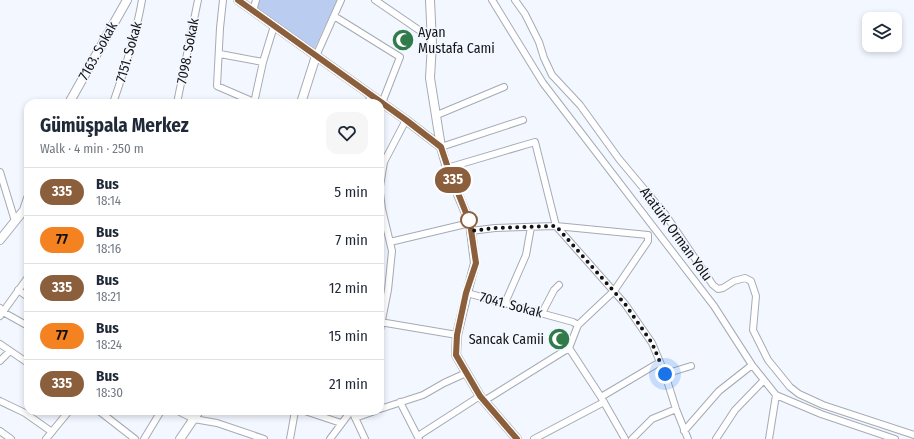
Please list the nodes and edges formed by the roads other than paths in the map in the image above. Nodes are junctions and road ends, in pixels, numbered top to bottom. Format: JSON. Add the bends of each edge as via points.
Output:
{"nodes":[{"id":1,"x":127,"y":0,"type":"edge"},
{"id":2,"x":142,"y":0,"type":"edge"},
{"id":3,"x":198,"y":0,"type":"edge"},
{"id":4,"x":223,"y":0,"type":"edge"},
{"id":5,"x":238,"y":0,"type":"edge"},
{"id":6,"x":256,"y":0,"type":"edge"},
{"id":7,"x":341,"y":0,"type":"edge"},
{"id":8,"x":375,"y":0,"type":"edge"},
{"id":9,"x":430,"y":0,"type":"edge"},
{"id":10,"x":492,"y":0,"type":"edge"},
{"id":11,"x":515,"y":0,"type":"edge"},
{"id":12,"x":252,"y":11,"type":"junction"},
{"id":13,"x":334,"y":16,"type":"junction"},
{"id":14,"x":274,"y":26,"type":"junction"},
{"id":15,"x":432,"y":39,"type":"junction"},
{"id":16,"x":220,"y":54,"type":"junction"},
{"id":17,"x":316,"y":56,"type":"junction"},
{"id":18,"x":263,"y":62,"type":"junction"},
{"id":19,"x":504,"y":87,"type":"dead end"},
{"id":20,"x":71,"y":99,"type":"edge"},
{"id":21,"x":114,"y":99,"type":"edge"},
{"id":22,"x":179,"y":99,"type":"edge"},
{"id":23,"x":247,"y":99,"type":"edge"},
{"id":24,"x":255,"y":99,"type":"edge"},
{"id":25,"x":302,"y":99,"type":"edge"},
{"id":26,"x":370,"y":99,"type":"edge"},
{"id":27,"x":384,"y":99,"type":"edge"},
{"id":28,"x":384,"y":104,"type":"edge"},
{"id":29,"x":437,"y":115,"type":"junction"},
{"id":30,"x":406,"y":120,"type":"junction"},
{"id":31,"x":523,"y":120,"type":"dead end"},
{"id":32,"x":441,"y":147,"type":"junction"},
{"id":33,"x":384,"y":162,"type":"edge"},
{"id":34,"x":448,"y":168,"type":"junction"},
{"id":35,"x":0,"y":172,"type":"edge"},
{"id":36,"x":24,"y":213,"type":"edge"},
{"id":37,"x":384,"y":217,"type":"edge"},
{"id":38,"x":15,"y":221,"type":"junction"},
{"id":39,"x":556,"y":226,"type":"junction"},
{"id":40,"x":471,"y":227,"type":"junction"},
{"id":41,"x":531,"y":227,"type":"junction"},
{"id":42,"x":654,"y":229,"type":"junction"},
{"id":43,"x":648,"y":235,"type":"junction"},
{"id":44,"x":0,"y":240,"type":"edge"},
{"id":45,"x":390,"y":242,"type":"junction"},
{"id":46,"x":24,"y":282,"type":"edge"},
{"id":47,"x":559,"y":285,"type":"dead end"},
{"id":48,"x":18,"y":290,"type":"junction"},
{"id":49,"x":614,"y":291,"type":"junction"},
{"id":50,"x":466,"y":293,"type":"junction"},
{"id":51,"x":24,"y":294,"type":"edge"},
{"id":52,"x":505,"y":303,"type":"junction"},
{"id":53,"x":384,"y":308,"type":"edge"},
{"id":54,"x":1,"y":312,"type":"edge"},
{"id":55,"x":542,"y":313,"type":"junction"},
{"id":56,"x":384,"y":323,"type":"edge"},
{"id":57,"x":24,"y":324,"type":"edge"},
{"id":58,"x":578,"y":325,"type":"junction"},
{"id":59,"x":457,"y":335,"type":"junction"},
{"id":60,"x":0,"y":344,"type":"edge"},
{"id":61,"x":569,"y":348,"type":"junction"},
{"id":62,"x":10,"y":351,"type":"junction"},
{"id":63,"x":24,"y":360,"type":"edge"},
{"id":64,"x":0,"y":361,"type":"edge"},
{"id":65,"x":660,"y":362,"type":"junction"},
{"id":66,"x":752,"y":365,"type":"junction"},
{"id":67,"x":691,"y":366,"type":"dead end"},
{"id":68,"x":466,"y":373,"type":"junction"},
{"id":69,"x":665,"y":374,"type":"junction"},
{"id":70,"x":764,"y":380,"type":"junction"},
{"id":71,"x":776,"y":395,"type":"junction"},
{"id":72,"x":482,"y":399,"type":"junction"},
{"id":73,"x":603,"y":400,"type":"junction"},
{"id":74,"x":0,"y":401,"type":"edge"},
{"id":75,"x":400,"y":402,"type":"junction"},
{"id":76,"x":384,"y":408,"type":"edge"},
{"id":77,"x":676,"y":409,"type":"junction"},
{"id":78,"x":24,"y":413,"type":"edge"},
{"id":79,"x":26,"y":415,"type":"edge"},
{"id":80,"x":65,"y":415,"type":"edge"},
{"id":81,"x":104,"y":415,"type":"edge"},
{"id":82,"x":159,"y":415,"type":"edge"},
{"id":83,"x":185,"y":415,"type":"edge"},
{"id":84,"x":197,"y":415,"type":"edge"},
{"id":85,"x":294,"y":415,"type":"edge"},
{"id":86,"x":317,"y":415,"type":"edge"},
{"id":87,"x":349,"y":415,"type":"edge"},
{"id":88,"x":354,"y":415,"type":"edge"},
{"id":89,"x":363,"y":415,"type":"edge"},
{"id":90,"x":355,"y":418,"type":"junction"},
{"id":91,"x":194,"y":420,"type":"junction"},
{"id":92,"x":342,"y":423,"type":"junction"},
{"id":93,"x":0,"y":431,"type":"edge"},
{"id":94,"x":52,"y":432,"type":"junction"},
{"id":95,"x":684,"y":432,"type":"junction"},
{"id":96,"x":914,"y":435,"type":"edge"},
{"id":97,"x":418,"y":438,"type":"edge"},
{"id":98,"x":11,"y":439,"type":"edge"},
{"id":99,"x":46,"y":439,"type":"edge"},
{"id":100,"x":135,"y":439,"type":"edge"},
{"id":101,"x":144,"y":439,"type":"edge"},
{"id":102,"x":180,"y":439,"type":"edge"},
{"id":103,"x":264,"y":439,"type":"edge"},
{"id":104,"x":290,"y":439,"type":"edge"},
{"id":105,"x":330,"y":439,"type":"edge"},
{"id":106,"x":365,"y":439,"type":"edge"},
{"id":107,"x":517,"y":439,"type":"edge"},
{"id":108,"x":534,"y":439,"type":"edge"},
{"id":109,"x":625,"y":439,"type":"edge"},
{"id":110,"x":632,"y":439,"type":"edge"},
{"id":111,"x":688,"y":439,"type":"edge"},
{"id":112,"x":716,"y":439,"type":"edge"},
{"id":113,"x":769,"y":439,"type":"edge"},
{"id":114,"x":895,"y":439,"type":"edge"}],
"edges":[{"from":1,"to":20,"type":"main road","name":"7163. Sokak"},
{"from":2,"to":21,"type":"street","name":"7151. Sokak","via":[[138,23]]},
{"from":3,"to":22,"type":"street","name":"7098. Sokak"},
{"from":4,"to":16,"type":"street"},
{"from":5,"to":12,"type":"main road"},
{"from":6,"to":12,"type":"street"},
{"from":7,"to":13,"type":"street"},
{"from":8,"to":15,"type":"street"},
{"from":9,"to":15,"type":"main road"},
{"from":10,"to":42,"type":"street","via":[[543,83]]},
{"from":11,"to":96,"type":"street","name":"Atatürk Orman Yolu","via":[[539,42],[552,75],[580,105],[619,159],[665,214],[712,285],[718,289],[745,278],[751,281],[756,296],[753,330],[768,360],[790,388],[823,404]]},
{"from":12,"to":14,"type":"main road"},
{"from":13,"to":17,"type":"street"},
{"from":13,"to":27,"type":"street","via":[[400,57]]},
{"from":14,"to":17,"type":"main road"},
{"from":14,"to":18,"type":"street"},
{"from":15,"to":29,"type":"main road","via":[[430,78]]},
{"from":16,"to":18,"type":"street"},
{"from":16,"to":23,"type":"street","via":[[217,86]]},
{"from":17,"to":25,"type":"main road"},
{"from":17,"to":26,"type":"main road"},
{"from":18,"to":24,"type":"street"},
{"from":19,"to":29,"type":"street"},
{"from":28,"to":30,"type":"main road"},
{"from":29,"to":32,"type":"main road"},
{"from":30,"to":32,"type":"main road"},
{"from":30,"to":33,"type":"street"},
{"from":31,"to":32,"type":"street"},
{"from":32,"to":34,"type":"main road"},
{"from":34,"to":39,"type":"street","via":[[535,142]]},
{"from":34,"to":40,"type":"main road"},
{"from":35,"to":38,"type":"street"},
{"from":36,"to":38,"type":"main road"},
{"from":37,"to":45,"type":"street"},
{"from":38,"to":44,"type":"main road"},
{"from":39,"to":41,"type":"street"},
{"from":39,"to":43,"type":"street"},
{"from":39,"to":49,"type":"street"},
{"from":40,"to":41,"type":"street"},
{"from":40,"to":45,"type":"street"},
{"from":40,"to":50,"type":"main road","via":[[476,263]]},
{"from":41,"to":52,"type":"street","via":[[526,256]]},
{"from":42,"to":43,"type":"street"},
{"from":42,"to":66,"type":"street","via":[[714,306]]},
{"from":43,"to":49,"type":"street","via":[[648,241]]},
{"from":45,"to":53,"type":"street","via":[[392,251]]},
{"from":46,"to":48,"type":"street"},
{"from":47,"to":55,"type":"street"},
{"from":48,"to":51,"type":"street"},
{"from":48,"to":54,"type":"street"},
{"from":49,"to":58,"type":"street"},
{"from":49,"to":65,"type":"street","via":[[652,343]]},
{"from":50,"to":52,"type":"street","name":"7041. Sokak"},
{"from":50,"to":59,"type":"main road"},
{"from":52,"to":55,"type":"street","name":"7041. Sokak"},
{"from":54,"to":57,"type":"street"},
{"from":55,"to":58,"type":"street","name":"7041. Sokak"},
{"from":56,"to":59,"type":"street"},
{"from":58,"to":61,"type":"street"},
{"from":59,"to":68,"type":"main road","via":[[456,355]]},
{"from":60,"to":62,"type":"street"},
{"from":61,"to":72,"type":"street"},
{"from":61,"to":73,"type":"street"},
{"from":62,"to":63,"type":"street"},
{"from":62,"to":64,"type":"street"},
{"from":65,"to":69,"type":"street"},
{"from":65,"to":73,"type":"street"},
{"from":66,"to":70,"type":"street"},
{"from":66,"to":95,"type":"street","via":[[719,391]]},
{"from":67,"to":69,"type":"street"},
{"from":68,"to":72,"type":"main road"},
{"from":68,"to":75,"type":"street","via":[[444,382],[423,395]]},
{"from":69,"to":77,"type":"street"},
{"from":70,"to":71,"type":"street"},
{"from":70,"to":112,"type":"street","via":[[735,410]]},
{"from":71,"to":113,"type":"street"},
{"from":71,"to":114,"type":"street"},
{"from":72,"to":97,"type":"street"},
{"from":72,"to":107,"type":"main road"},
{"from":73,"to":108,"type":"street"},
{"from":73,"to":109,"type":"street"},
{"from":74,"to":78,"type":"street"},
{"from":75,"to":76,"type":"street"},
{"from":75,"to":97,"type":"street"},
{"from":77,"to":95,"type":"street"},
{"from":77,"to":110,"type":"street","via":[[652,419]]},
{"from":79,"to":94,"type":"street"},
{"from":80,"to":94,"type":"street"},
{"from":81,"to":100,"type":"street"},
{"from":82,"to":101,"type":"street"},
{"from":83,"to":91,"type":"street"},
{"from":84,"to":91,"type":"main road"},
{"from":85,"to":104,"type":"street"},
{"from":86,"to":92,"type":"street"},
{"from":87,"to":92,"type":"street"},
{"from":88,"to":90,"type":"street"},
{"from":89,"to":90,"type":"street"},
{"from":90,"to":106,"type":"street"},
{"from":91,"to":102,"type":"main road"},
{"from":91,"to":103,"type":"street","via":[[218,423]]},
{"from":92,"to":105,"type":"street"},
{"from":93,"to":98,"type":"street"},
{"from":94,"to":99,"type":"street"},
{"from":95,"to":111,"type":"street"}]}
